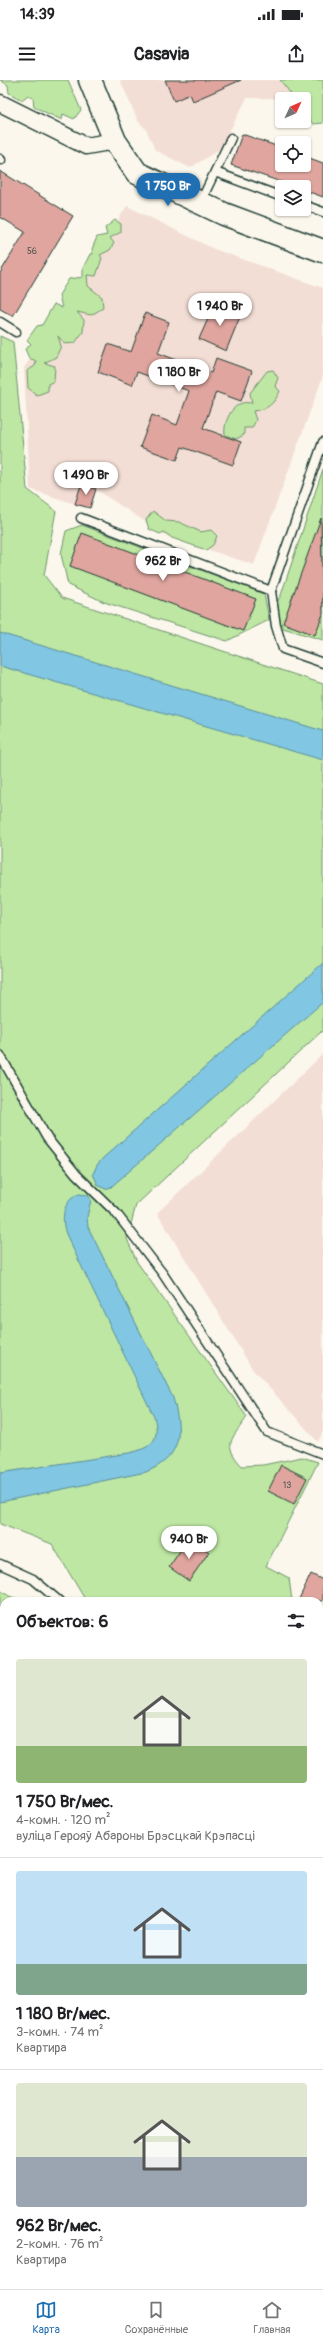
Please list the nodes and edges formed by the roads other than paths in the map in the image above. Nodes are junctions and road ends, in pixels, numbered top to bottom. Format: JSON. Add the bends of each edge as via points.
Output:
{"nodes":[{"id":1,"x":90,"y":80,"type":"edge"},
{"id":2,"x":0,"y":103,"type":"edge"},
{"id":3,"x":231,"y":138,"type":"dead end"},
{"id":4,"x":115,"y":141,"type":"junction"},
{"id":5,"x":215,"y":172,"type":"junction"},
{"id":6,"x":275,"y":194,"type":"edge"},
{"id":7,"x":200,"y":204,"type":"junction"},
{"id":8,"x":311,"y":208,"type":"edge"},
{"id":9,"x":323,"y":212,"type":"edge"},
{"id":10,"x":323,"y":251,"type":"edge"},
{"id":11,"x":0,"y":322,"type":"edge"},
{"id":12,"x":16,"y":332,"type":"dead end"},
{"id":13,"x":323,"y":442,"type":"edge"},
{"id":14,"x":81,"y":518,"type":"dead end"},
{"id":15,"x":272,"y":591,"type":"junction"},
{"id":16,"x":323,"y":663,"type":"edge"},
{"id":17,"x":0,"y":1055,"type":"edge"},
{"id":18,"x":323,"y":1454,"type":"edge"},
{"id":19,"x":0,"y":1564,"type":"edge"},
{"id":20,"x":54,"y":1597,"type":"edge"}],
"edges":[{"from":1,"to":4,"type":"main road"},
{"from":2,"to":4,"type":"street","via":[[86,146]]},
{"from":3,"to":5,"type":"lane"},
{"from":4,"to":7,"type":"main road","via":[[137,173]]},
{"from":5,"to":6,"type":"lane"},
{"from":5,"to":7,"type":"lane"},
{"from":7,"to":10,"type":"main road"},
{"from":8,"to":9,"type":"lane"},
{"from":11,"to":12,"type":"lane"},
{"from":13,"to":15,"type":"lane"},
{"from":14,"to":15,"type":"lane"},
{"from":15,"to":16,"type":"lane","via":[[276,626],[283,649]]},
{"from":17,"to":18,"type":"lane","via":[[47,1138],[76,1174],[116,1213],[163,1274],[267,1432]]},
{"from":19,"to":20,"type":"lane","via":[[33,1579]]}]}
